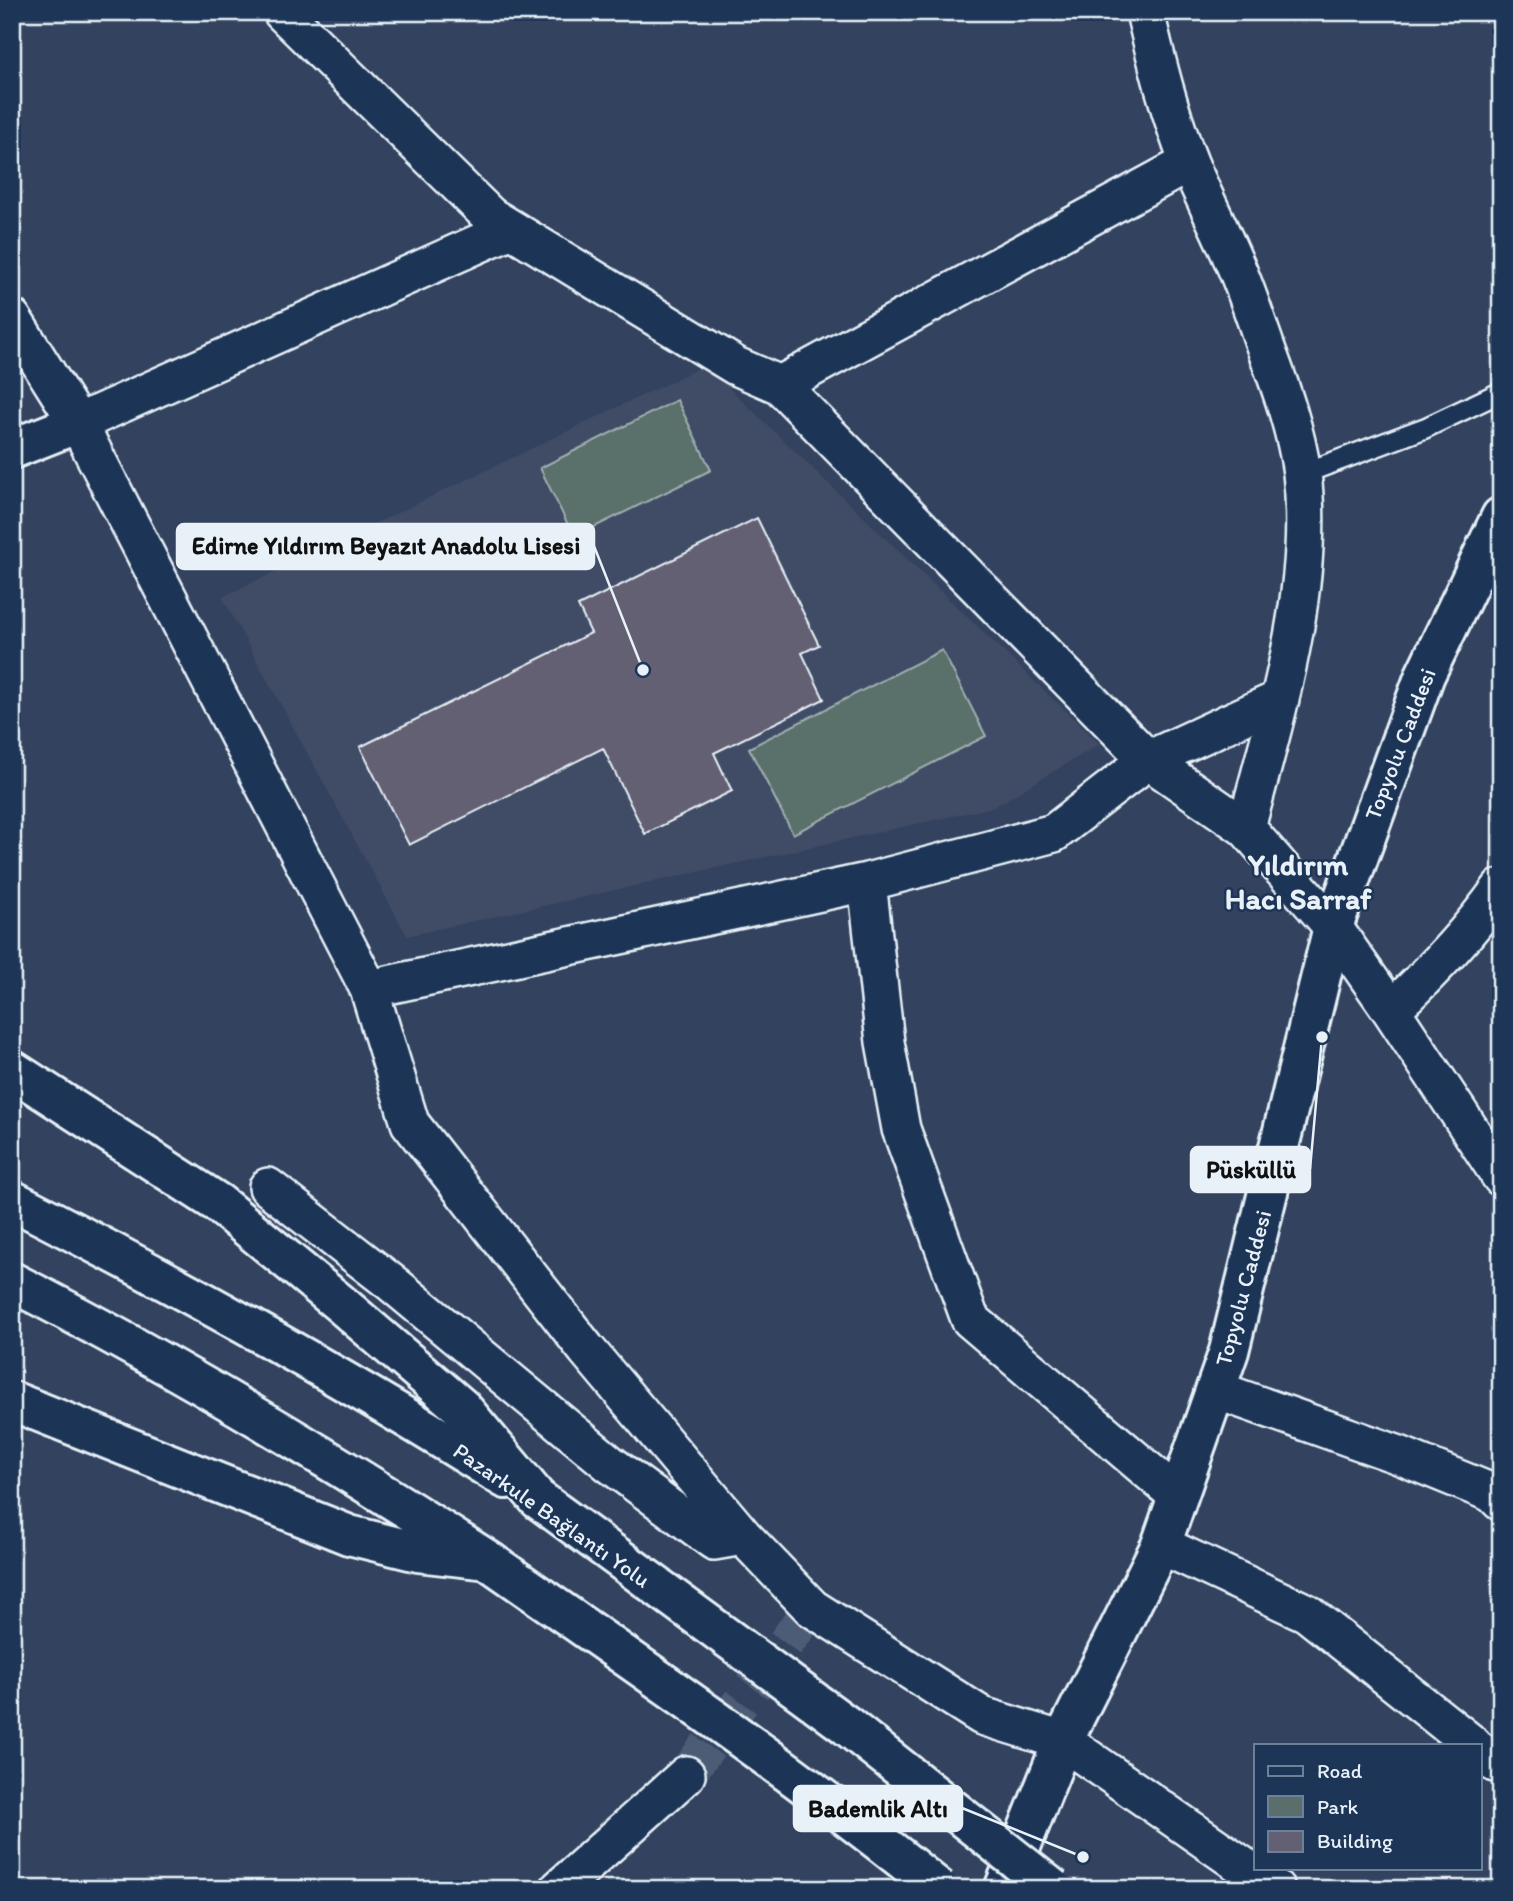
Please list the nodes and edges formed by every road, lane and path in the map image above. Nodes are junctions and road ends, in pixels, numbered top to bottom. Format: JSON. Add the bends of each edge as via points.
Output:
{"nodes":[{"id":1,"x":282,"y":12,"type":"edge"},
{"id":2,"x":1145,"y":12,"type":"edge"},
{"id":3,"x":1189,"y":163,"type":"junction"},
{"id":4,"x":511,"y":229,"type":"junction"},
{"id":5,"x":12,"y":318,"type":"edge"},
{"id":6,"x":780,"y":385,"type":"junction"},
{"id":7,"x":1501,"y":392,"type":"edge"},
{"id":8,"x":78,"y":423,"type":"junction"},
{"id":9,"x":12,"y":449,"type":"edge"},
{"id":10,"x":1302,"y":474,"type":"junction"},
{"id":11,"x":1501,"y":517,"type":"edge"},
{"id":12,"x":1280,"y":699,"type":"junction"},
{"id":13,"x":1148,"y":760,"type":"junction"},
{"id":14,"x":1246,"y":828,"type":"junction"},
{"id":15,"x":867,"y":882,"type":"junction"},
{"id":16,"x":1501,"y":888,"type":"edge"},
{"id":17,"x":1333,"y":927,"type":"junction"},
{"id":18,"x":369,"y":989,"type":"junction"},
{"id":19,"x":1391,"y":1010,"type":"junction"},
{"id":20,"x":12,"y":1070,"type":"edge"},
{"id":21,"x":1501,"y":1177,"type":"edge"},
{"id":22,"x":268,"y":1188,"type":"dead end"},
{"id":23,"x":12,"y":1200,"type":"edge"},
{"id":24,"x":12,"y":1282,"type":"edge"},
{"id":25,"x":1216,"y":1390,"type":"junction"},
{"id":26,"x":12,"y":1401,"type":"edge"},
{"id":27,"x":1178,"y":1496,"type":"junction"},
{"id":28,"x":538,"y":1499,"type":"junction"},
{"id":29,"x":1501,"y":1502,"type":"edge"},
{"id":30,"x":743,"y":1536,"type":"junction"},
{"id":31,"x":1161,"y":1545,"type":"junction"},
{"id":32,"x":489,"y":1561,"type":"junction"},
{"id":33,"x":1063,"y":1741,"type":"junction"},
{"id":34,"x":1472,"y":1744,"type":"edge"},
{"id":35,"x":1482,"y":1753,"type":"edge"},
{"id":36,"x":1501,"y":1758,"type":"edge"},
{"id":37,"x":686,"y":1775,"type":"tunnel mouth"},
{"id":38,"x":559,"y":1889,"type":"edge"},
{"id":39,"x":939,"y":1889,"type":"edge"},
{"id":40,"x":1004,"y":1889,"type":"edge"},
{"id":41,"x":1053,"y":1889,"type":"edge"},
{"id":42,"x":1276,"y":1889,"type":"edge"}],
"edges":[{"from":1,"to":4,"type":"street","via":[[490,216]]},
{"from":2,"to":3,"type":"street"},
{"from":3,"to":6,"type":"street"},
{"from":3,"to":10,"type":"street","via":[[1235,265],[1283,392]]},
{"from":4,"to":6,"type":"street","via":[[736,366]]},
{"from":4,"to":8,"type":"street"},
{"from":5,"to":8,"type":"street"},
{"from":6,"to":13,"type":"street"},
{"from":7,"to":10,"type":"lane","via":[[1425,428]]},
{"from":8,"to":9,"type":"main road"},
{"from":8,"to":18,"type":"street"},
{"from":10,"to":12,"type":"street","via":[[1305,535],[1301,583]]},
{"from":11,"to":17,"type":"main road","name":"Topyolu Caddesi","via":[[1424,675]]},
{"from":12,"to":13,"type":"street"},
{"from":12,"to":14,"type":"street"},
{"from":13,"to":14,"type":"street"},
{"from":13,"to":15,"type":"street","via":[[1054,833]]},
{"from":14,"to":17,"type":"street"},
{"from":15,"to":18,"type":"street"},
{"from":15,"to":27,"type":"street","via":[[885,1042],[901,1129],[970,1319]]},
{"from":16,"to":19,"type":"street","via":[[1466,934]]},
{"from":17,"to":19,"type":"street"},
{"from":17,"to":25,"type":"main road","name":"Topyolu Caddesi"},
{"from":18,"to":30,"type":"street","via":[[410,1123],[586,1349]]},
{"from":19,"to":21,"type":"street"},
{"from":20,"to":28,"type":"main road","via":[[218,1203],[462,1408]]},
{"from":22,"to":30,"type":"street","via":[[393,1284],[610,1464],[713,1541]]},
{"from":23,"to":28,"type":"main road","name":"Pazarkule Bağlantı Yolu","via":[[283,1345]]},
{"from":24,"to":32,"type":"main road","via":[[255,1414]]},
{"from":25,"to":27,"type":"main road","name":"Topyolu Caddesi"},
{"from":25,"to":29,"type":"street","via":[[1399,1455],[1492,1493]]},
{"from":26,"to":32,"type":"main road","via":[[349,1535],[418,1552]]},
{"from":27,"to":31,"type":"main road","name":"Topyolu Caddesi"},
{"from":28,"to":41,"type":"main road","name":"Pazarkule Bağlantı Yolu","bridge":true,"via":[[846,1725]]},
{"from":30,"to":33,"type":"street","via":[[812,1608],[982,1716]]},
{"from":31,"to":33,"type":"main road","name":"Topyolu Caddesi"},
{"from":31,"to":34,"type":"street","via":[[1307,1613]]},
{"from":32,"to":39,"type":"main road","bridge":true,"via":[[681,1695]]},
{"from":33,"to":40,"type":"main road","name":"Topyolu Caddesi"},
{"from":33,"to":42,"type":"street"},
{"from":35,"to":36,"type":"street","via":[[1495,1763]]},
{"from":37,"to":38,"type":"street"}]}
